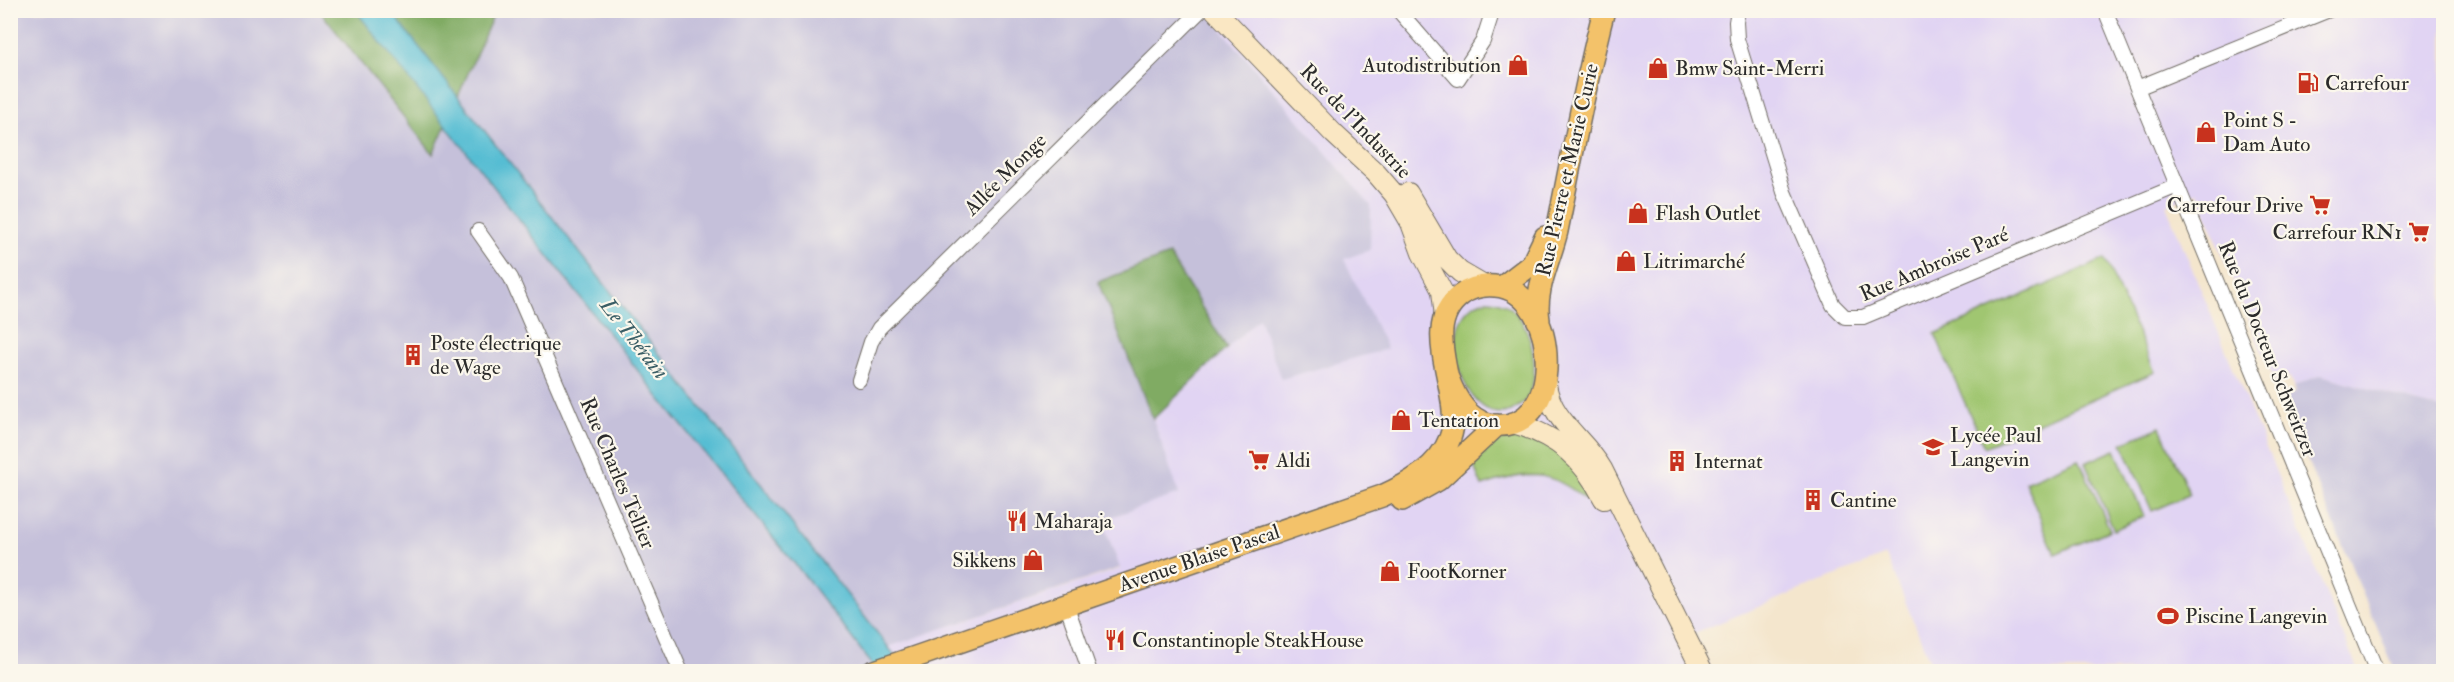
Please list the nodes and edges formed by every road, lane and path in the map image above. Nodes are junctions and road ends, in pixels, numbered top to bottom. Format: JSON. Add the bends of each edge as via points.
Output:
{"nodes":[{"id":1,"x":1201,"y":10,"type":"edge"},
{"id":2,"x":1215,"y":10,"type":"edge"},
{"id":3,"x":1233,"y":10,"type":"edge"},
{"id":4,"x":1398,"y":10,"type":"edge"},
{"id":5,"x":1493,"y":10,"type":"edge"},
{"id":6,"x":1590,"y":10,"type":"edge"},
{"id":7,"x":1604,"y":10,"type":"edge"},
{"id":8,"x":1738,"y":10,"type":"edge"},
{"id":9,"x":2105,"y":10,"type":"edge"},
{"id":10,"x":2329,"y":10,"type":"edge"},
{"id":11,"x":2137,"y":88,"type":"junction"},
{"id":12,"x":2177,"y":186,"type":"junction"},
{"id":13,"x":478,"y":231,"type":"dead end"},
{"id":14,"x":1493,"y":286,"type":"junction"},
{"id":15,"x":1445,"y":317,"type":"junction"},
{"id":16,"x":1541,"y":330,"type":"junction"},
{"id":17,"x":1448,"y":378,"type":"junction"},
{"id":18,"x":859,"y":380,"type":"dead end"},
{"id":19,"x":1546,"y":384,"type":"junction"},
{"id":20,"x":1505,"y":424,"type":"junction"},
{"id":21,"x":1069,"y":611,"type":"junction"},
{"id":22,"x":913,"y":666,"type":"edge"},
{"id":23,"x":681,"y":672,"type":"edge"},
{"id":24,"x":872,"y":672,"type":"edge"},
{"id":25,"x":1090,"y":672,"type":"edge"},
{"id":26,"x":1688,"y":672,"type":"edge"},
{"id":27,"x":1703,"y":672,"type":"edge"},
{"id":28,"x":2377,"y":672,"type":"edge"}],
"edges":[{"from":1,"to":18,"type":"street","name":"Allée Monge","via":[[879,328]]},
{"from":2,"to":15,"type":"street","name":"Rue de l'Industrie","via":[[1394,194],[1442,291]]},
{"from":3,"to":14,"type":"street","name":"Rue de l'Industrie","via":[[1405,190],[1451,264]]},
{"from":4,"to":5,"type":"street","via":[[1458,79],[1484,41]]},
{"from":6,"to":14,"type":"main road","name":"Rue Pierre et Marie Curie","via":[[1546,235],[1532,264]]},
{"from":7,"to":16,"type":"main road","name":"Rue Pierre et Marie Curie","via":[[1553,246],[1539,293]]},
{"from":8,"to":12,"type":"street","name":"Rue Ambroise Paré","via":[[1737,39],[1784,192],[1833,305],[1845,317],[1863,317]]},
{"from":9,"to":11,"type":"street","name":"Rue du Docteur Schweitzer"},
{"from":10,"to":11,"type":"street"},
{"from":11,"to":12,"type":"street","name":"Rue du Docteur Schweitzer"},
{"from":12,"to":28,"type":"street","name":"Rue du Docteur Schweitzer"},
{"from":13,"to":23,"type":"street","name":"Rue Charles Tellier","via":[[511,278]]},
{"from":14,"to":15,"type":"main road","via":[[1460,296]]},
{"from":14,"to":16,"type":"main road","via":[[1516,293],[1528,304]]},
{"from":15,"to":17,"type":"main road","name":"Avenue Blaise Pascal","via":[[1443,350]]},
{"from":16,"to":19,"type":"main road"},
{"from":17,"to":20,"type":"main road","name":"Avenue Blaise Pascal","via":[[1467,411],[1482,422]]},
{"from":17,"to":21,"type":"main road","name":"Avenue Blaise Pascal","via":[[1454,417],[1449,441],[1430,466],[1400,487]]},
{"from":19,"to":20,"type":"main road","name":"Avenue Blaise Pascal","via":[[1535,407]]},
{"from":19,"to":27,"type":"street","via":[[1558,417],[1585,444],[1602,469]]},
{"from":20,"to":21,"type":"main road","name":"Avenue Blaise Pascal","via":[[1482,437],[1444,474],[1408,497],[1323,531]]},
{"from":20,"to":26,"type":"street","name":"Avenue Blaise Pascal","via":[[1535,429],[1559,442],[1590,476]]},
{"from":21,"to":22,"type":"main road","name":"Avenue Blaise Pascal"},
{"from":21,"to":25,"type":"street"},
{"from":22,"to":24,"type":"main road","name":"Avenue Blaise Pascal"}]}
